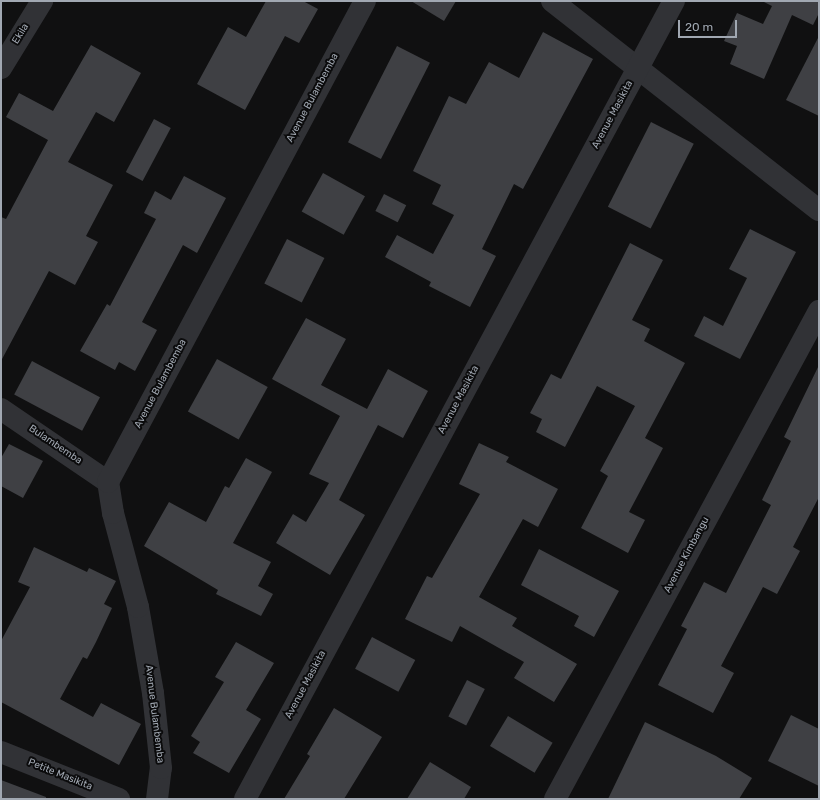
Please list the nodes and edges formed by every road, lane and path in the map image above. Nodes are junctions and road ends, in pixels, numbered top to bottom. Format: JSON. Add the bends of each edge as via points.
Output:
{"nodes":[{"id":1,"x":42,"y":1,"type":"edge"},
{"id":2,"x":365,"y":1,"type":"edge"},
{"id":3,"x":552,"y":1,"type":"edge"},
{"id":4,"x":674,"y":1,"type":"edge"},
{"id":5,"x":638,"y":67,"type":"junction"},
{"id":6,"x":1,"y":68,"type":"edge"},
{"id":7,"x":819,"y":210,"type":"edge"},
{"id":8,"x":819,"y":311,"type":"edge"},
{"id":9,"x":1,"y":409,"type":"edge"},
{"id":10,"x":108,"y":482,"type":"junction"},
{"id":11,"x":1,"y":752,"type":"edge"},
{"id":12,"x":119,"y":799,"type":"edge"},
{"id":13,"x":157,"y":799,"type":"edge"},
{"id":14,"x":245,"y":799,"type":"edge"},
{"id":15,"x":556,"y":799,"type":"edge"}],
"edges":[{"from":1,"to":6,"type":"street","name":"Ekila"},
{"from":2,"to":10,"type":"street","name":"Avenue Bulambemba"},
{"from":3,"to":5,"type":"street"},
{"from":4,"to":5,"type":"street","name":"Avenue Masikita"},
{"from":5,"to":7,"type":"street"},
{"from":5,"to":14,"type":"street","name":"Avenue Masikita"},
{"from":8,"to":15,"type":"street","name":"Avenue Kimbangu"},
{"from":9,"to":10,"type":"street","name":"Bulambemba"},
{"from":10,"to":13,"type":"street","name":"Avenue Bulambemba","via":[[113,513],[138,607],[153,692],[161,768]]},
{"from":11,"to":12,"type":"street","name":"Petite Masikita"}]}
